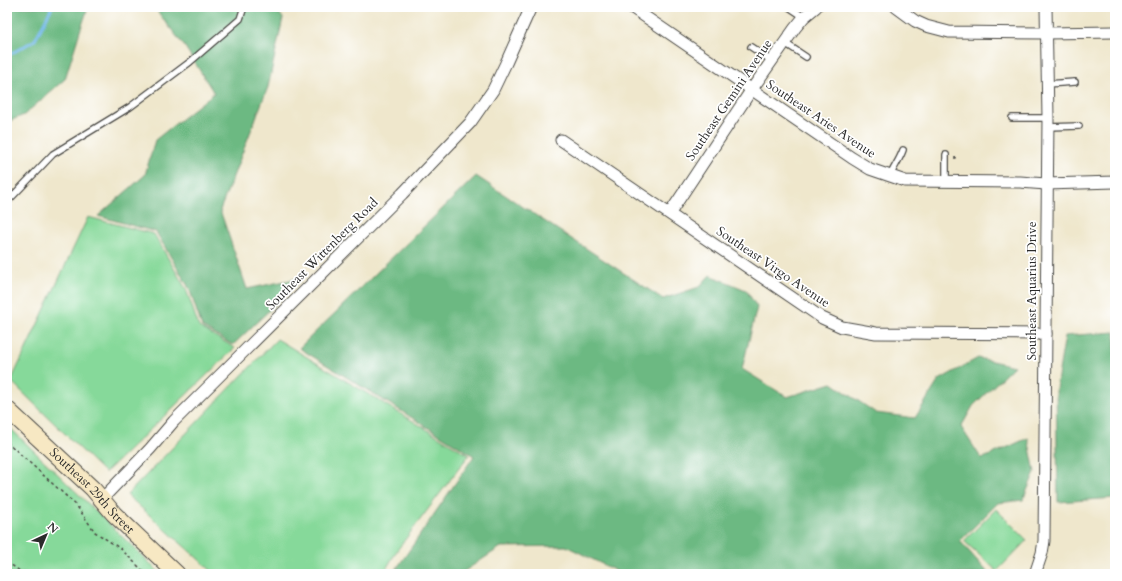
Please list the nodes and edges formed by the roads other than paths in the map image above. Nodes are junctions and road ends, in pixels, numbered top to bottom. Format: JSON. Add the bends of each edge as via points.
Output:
{"nodes":[{"id":1,"x":244,"y":7,"type":"edge"},
{"id":2,"x":531,"y":7,"type":"edge"},
{"id":3,"x":631,"y":7,"type":"edge"},
{"id":4,"x":789,"y":7,"type":"edge"},
{"id":5,"x":816,"y":7,"type":"edge"},
{"id":6,"x":896,"y":7,"type":"edge"},
{"id":7,"x":1046,"y":7,"type":"edge"},
{"id":8,"x":804,"y":17,"type":"junction"},
{"id":9,"x":1115,"y":32,"type":"edge"},
{"id":10,"x":1046,"y":33,"type":"junction"},
{"id":11,"x":785,"y":43,"type":"junction"},
{"id":12,"x":751,"y":46,"type":"dead end"},
{"id":13,"x":806,"y":57,"type":"dead end"},
{"id":14,"x":772,"y":61,"type":"junction"},
{"id":15,"x":1075,"y":82,"type":"dead end"},
{"id":16,"x":1047,"y":84,"type":"junction"},
{"id":17,"x":752,"y":89,"type":"junction"},
{"id":18,"x":1012,"y":118,"type":"dead end"},
{"id":19,"x":1048,"y":122,"type":"junction"},
{"id":20,"x":1079,"y":126,"type":"dead end"},
{"id":21,"x":561,"y":140,"type":"dead end"},
{"id":22,"x":903,"y":150,"type":"dead end"},
{"id":23,"x":946,"y":155,"type":"dead end"},
{"id":24,"x":890,"y":177,"type":"junction"},
{"id":25,"x":946,"y":180,"type":"junction"},
{"id":26,"x":1115,"y":182,"type":"edge"},
{"id":27,"x":1046,"y":184,"type":"junction"},
{"id":28,"x":7,"y":202,"type":"edge"},
{"id":29,"x":670,"y":213,"type":"junction"},
{"id":30,"x":1046,"y":334,"type":"junction"},
{"id":31,"x":7,"y":409,"type":"edge"},
{"id":32,"x":102,"y":499,"type":"junction"},
{"id":33,"x":177,"y":574,"type":"edge"},
{"id":34,"x":1035,"y":574,"type":"edge"}],
"edges":[{"from":1,"to":28,"type":"lane","via":[[240,19],[190,62],[130,107],[53,154]]},
{"from":2,"to":32,"type":"street","name":"Southeast Wittenberg Road","via":[[493,90],[470,123],[174,421]]},
{"from":3,"to":17,"type":"street","name":"Southeast Aries Avenue"},
{"from":4,"to":8,"type":"lane"},
{"from":5,"to":8,"type":"street","name":"Southeast Gemini Avenue"},
{"from":6,"to":10,"type":"street","via":[[915,21],[949,32]]},
{"from":7,"to":10,"type":"street","name":"Southeast Aquarius Drive"},
{"from":8,"to":11,"type":"street","name":"Southeast Gemini Avenue"},
{"from":9,"to":10,"type":"street"},
{"from":10,"to":16,"type":"street","name":"Southeast Aquarius Drive"},
{"from":11,"to":13,"type":"lane"},
{"from":11,"to":14,"type":"street","name":"Southeast Gemini Avenue"},
{"from":12,"to":14,"type":"lane"},
{"from":14,"to":17,"type":"street","name":"Southeast Gemini Avenue"},
{"from":15,"to":16,"type":"lane"},
{"from":16,"to":19,"type":"street","name":"Southeast Aquarius Drive"},
{"from":17,"to":24,"type":"street","name":"Southeast Aries Avenue","via":[[852,158]]},
{"from":17,"to":29,"type":"street","name":"Southeast Gemini Avenue"},
{"from":18,"to":19,"type":"lane"},
{"from":19,"to":20,"type":"lane"},
{"from":19,"to":27,"type":"street","name":"Southeast Aquarius Drive"},
{"from":21,"to":29,"type":"street","name":"Southeast Virgo Avenue"},
{"from":22,"to":24,"type":"lane"},
{"from":23,"to":25,"type":"lane"},
{"from":24,"to":25,"type":"street","name":"Southeast Aries Avenue","via":[[923,182]]},
{"from":25,"to":27,"type":"street","name":"Southeast Aries Avenue"},
{"from":26,"to":27,"type":"street","name":"Southeast Aries Avenue"},
{"from":27,"to":30,"type":"street","name":"Southeast Aquarius Drive"},
{"from":29,"to":30,"type":"street","name":"Southeast Virgo Avenue","via":[[822,318],[842,326],[876,333]]},
{"from":30,"to":34,"type":"street","name":"Southeast Aquarius Drive","via":[[1044,542]]},
{"from":31,"to":32,"type":"main road","name":"Southeast 29th Street"},
{"from":32,"to":33,"type":"main road","name":"Southeast 29th Street","via":[[114,514]]}]}
